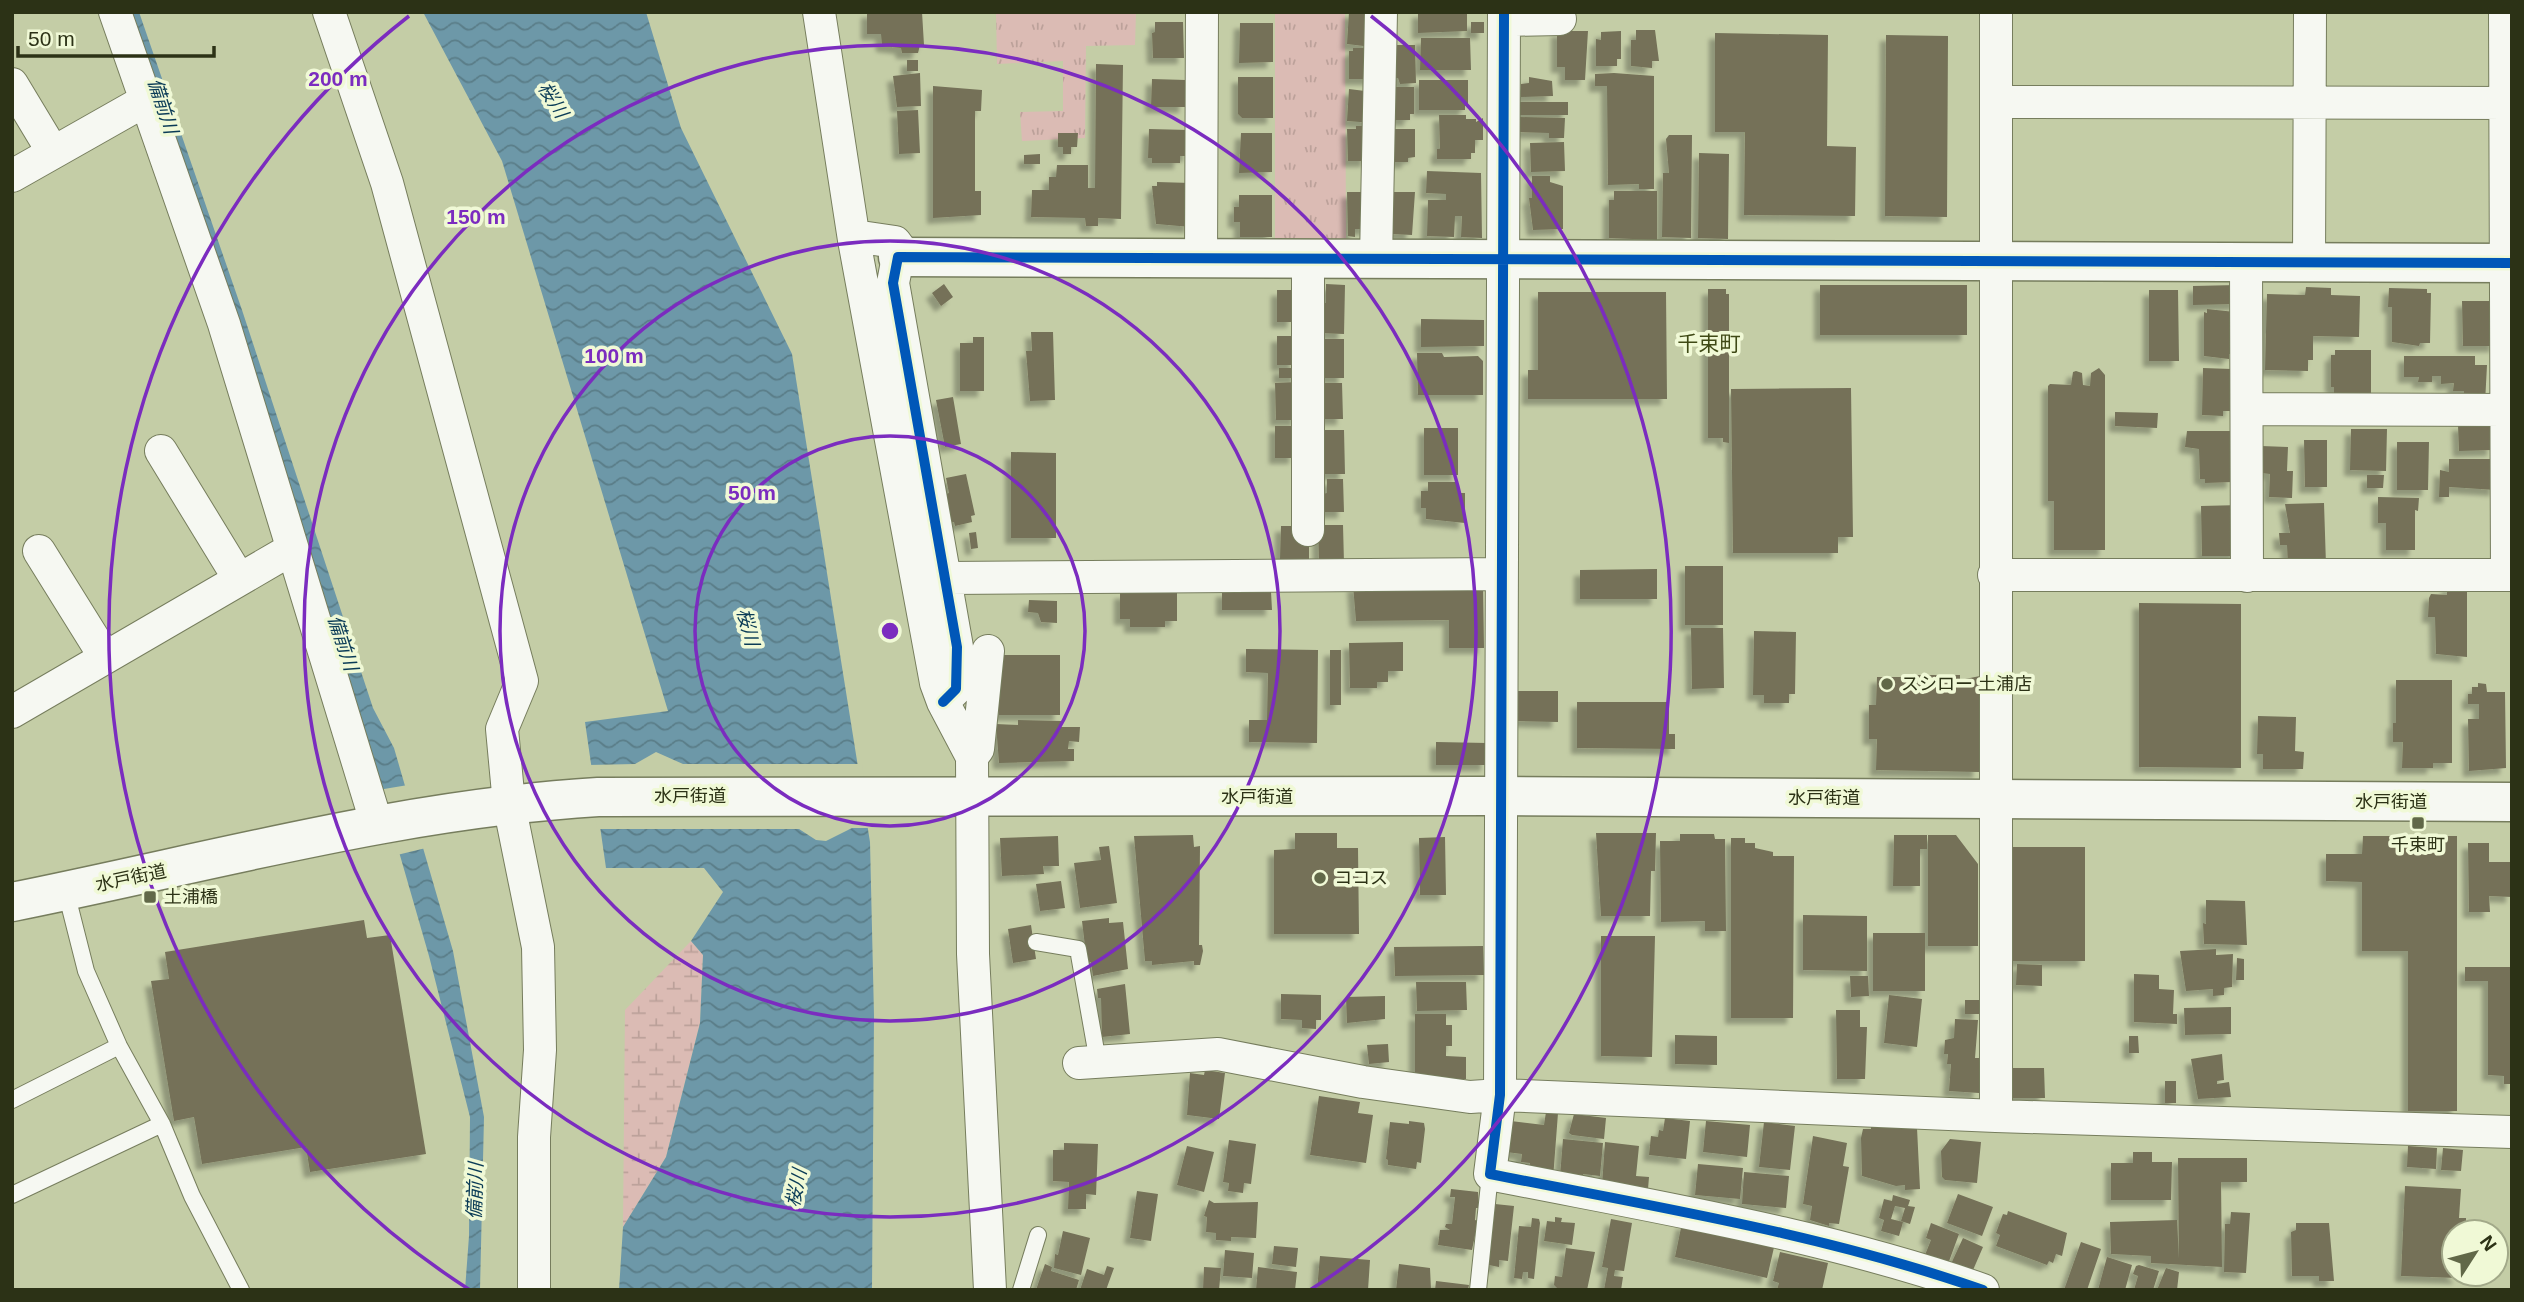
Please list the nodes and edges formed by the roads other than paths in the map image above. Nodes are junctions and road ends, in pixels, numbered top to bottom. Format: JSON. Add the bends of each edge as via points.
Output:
{"nodes":[{"id":1,"x":115,"y":12,"type":"edge"},
{"id":2,"x":329,"y":12,"type":"edge"},
{"id":3,"x":818,"y":12,"type":"edge"},
{"id":4,"x":1202,"y":12,"type":"edge"},
{"id":5,"x":1381,"y":12,"type":"edge"},
{"id":6,"x":1996,"y":12,"type":"edge"},
{"id":7,"x":2309,"y":12,"type":"edge"},
{"id":8,"x":2505,"y":12,"type":"edge"},
{"id":9,"x":1504,"y":16,"type":"edge"},
{"id":10,"x":1560,"y":19,"type":"dead end"},
{"id":11,"x":12,"y":84,"type":"edge"},
{"id":12,"x":148,"y":99,"type":"junction"},
{"id":13,"x":1996,"y":102,"type":"junction"},
{"id":14,"x":2309,"y":103,"type":"junction"},
{"id":15,"x":2508,"y":103,"type":"edge"},
{"id":16,"x":53,"y":152,"type":"junction"},
{"id":17,"x":12,"y":176,"type":"edge"},
{"id":18,"x":854,"y":236,"type":"junction"},
{"id":19,"x":902,"y":257,"type":"junction"},
{"id":20,"x":1201,"y":258,"type":"junction"},
{"id":21,"x":1308,"y":259,"type":"junction"},
{"id":22,"x":1376,"y":259,"type":"junction"},
{"id":23,"x":1503,"y":260,"type":"junction"},
{"id":24,"x":1996,"y":263,"type":"junction"},
{"id":25,"x":2246,"y":263,"type":"junction"},
{"id":26,"x":2309,"y":263,"type":"junction"},
{"id":27,"x":2509,"y":263,"type":"edge"},
{"id":28,"x":2249,"y":409,"type":"junction"},
{"id":29,"x":2506,"y":410,"type":"junction"},
{"id":30,"x":161,"y":451,"type":"dead end"},
{"id":31,"x":1308,"y":530,"type":"dead end"},
{"id":32,"x":292,"y":549,"type":"junction"},
{"id":33,"x":39,"y":551,"type":"dead end"},
{"id":34,"x":1500,"y":574,"type":"junction"},
{"id":35,"x":1994,"y":575,"type":"junction"},
{"id":36,"x":2509,"y":575,"type":"edge"},
{"id":37,"x":2247,"y":576,"type":"junction"},
{"id":38,"x":239,"y":577,"type":"junction"},
{"id":39,"x":947,"y":578,"type":"junction"},
{"id":40,"x":988,"y":650,"type":"dead end"},
{"id":41,"x":105,"y":657,"type":"junction"},
{"id":42,"x":943,"y":702,"type":"junction"},
{"id":43,"x":12,"y":712,"type":"edge"},
{"id":44,"x":972,"y":757,"type":"junction"},
{"id":45,"x":1499,"y":796,"type":"junction"},
{"id":46,"x":960,"y":797,"type":"junction"},
{"id":47,"x":1996,"y":799,"type":"junction"},
{"id":48,"x":522,"y":802,"type":"junction"},
{"id":49,"x":2512,"y":803,"type":"edge"},
{"id":50,"x":382,"y":824,"type":"junction"},
{"id":51,"x":66,"y":891,"type":"junction"},
{"id":52,"x":12,"y":902,"type":"edge"},
{"id":53,"x":1036,"y":942,"type":"dead end"},
{"id":54,"x":119,"y":1046,"type":"junction"},
{"id":55,"x":1088,"y":1062,"type":"joint"},
{"id":56,"x":1500,"y":1095,"type":"junction"},
{"id":57,"x":12,"y":1100,"type":"edge"},
{"id":58,"x":1996,"y":1116,"type":"junction"},
{"id":59,"x":162,"y":1125,"type":"junction"},
{"id":60,"x":2512,"y":1132,"type":"edge"},
{"id":61,"x":1490,"y":1174,"type":"junction"},
{"id":62,"x":12,"y":1195,"type":"edge"},
{"id":63,"x":1038,"y":1235,"type":"dead end"},
{"id":64,"x":241,"y":1290,"type":"edge"},
{"id":65,"x":534,"y":1290,"type":"edge"},
{"id":66,"x":990,"y":1290,"type":"edge"},
{"id":67,"x":1021,"y":1290,"type":"edge"},
{"id":68,"x":1478,"y":1290,"type":"edge"},
{"id":69,"x":1983,"y":1290,"type":"edge"}],
"edges":[{"from":1,"to":12,"type":"street"},
{"from":2,"to":48,"type":"street","via":[[387,183],[522,681],[502,729]]},
{"from":3,"to":18,"type":"street"},
{"from":4,"to":20,"type":"street"},
{"from":5,"to":22,"type":"street"},
{"from":6,"to":13,"type":"street"},
{"from":7,"to":14,"type":"street"},
{"from":8,"to":15,"type":"street"},
{"from":9,"to":10,"type":"street"},
{"from":9,"to":23,"type":"street"},
{"from":11,"to":16,"type":"street"},
{"from":12,"to":16,"type":"street"},
{"from":12,"to":32,"type":"street","via":[[224,324]]},
{"from":13,"to":14,"type":"street"},
{"from":13,"to":24,"type":"street"},
{"from":14,"to":15,"type":"street"},
{"from":14,"to":26,"type":"street"},
{"from":15,"to":27,"type":"street"},
{"from":16,"to":17,"type":"street"},
{"from":18,"to":19,"type":"street","via":[[895,242]]},
{"from":18,"to":42,"type":"street"},
{"from":19,"to":20,"type":"main road"},
{"from":19,"to":39,"type":"street","via":[[893,283]]},
{"from":20,"to":21,"type":"main road"},
{"from":21,"to":22,"type":"main road"},
{"from":21,"to":31,"type":"street"},
{"from":22,"to":23,"type":"main road"},
{"from":23,"to":24,"type":"main road"},
{"from":23,"to":34,"type":"street"},
{"from":24,"to":25,"type":"main road"},
{"from":24,"to":35,"type":"street"},
{"from":25,"to":26,"type":"main road"},
{"from":25,"to":28,"type":"street"},
{"from":26,"to":27,"type":"main road"},
{"from":27,"to":29,"type":"street"},
{"from":28,"to":29,"type":"street"},
{"from":28,"to":37,"type":"street"},
{"from":29,"to":36,"type":"street"},
{"from":30,"to":38,"type":"street"},
{"from":32,"to":38,"type":"street"},
{"from":32,"to":50,"type":"street"},
{"from":33,"to":41,"type":"street"},
{"from":34,"to":39,"type":"street"},
{"from":34,"to":45,"type":"street"},
{"from":35,"to":37,"type":"street"},
{"from":35,"to":47,"type":"street"},
{"from":36,"to":37,"type":"street"},
{"from":38,"to":41,"type":"street"},
{"from":39,"to":42,"type":"street","via":[[957,647],[956,689]]},
{"from":40,"to":44,"type":"street","via":[[978,749]]},
{"from":41,"to":43,"type":"street"},
{"from":42,"to":44,"type":"street"},
{"from":44,"to":46,"type":"street"},
{"from":45,"to":46,"type":"main road","name":"水戸街道"},
{"from":45,"to":47,"type":"main road","name":"水戸街道"},
{"from":45,"to":56,"type":"street"},
{"from":46,"to":48,"type":"main road","name":"水戸街道","via":[[656,796]]},
{"from":46,"to":66,"type":"street","via":[[972,928]]},
{"from":47,"to":49,"type":"main road","name":"水戸街道"},
{"from":47,"to":58,"type":"street"},
{"from":48,"to":50,"type":"main road","name":"水戸街道"},
{"from":48,"to":65,"type":"street","via":[[538,947]]},
{"from":50,"to":51,"type":"main road","name":"水戸街道"},
{"from":51,"to":52,"type":"main road","name":"水戸街道"},
{"from":51,"to":54,"type":"lane","via":[[86,971]]},
{"from":53,"to":55,"type":"lane","via":[[1078,949]]},
{"from":54,"to":57,"type":"lane"},
{"from":54,"to":59,"type":"lane"},
{"from":55,"to":56,"type":"street","via":[[1218,1054],[1363,1082],[1471,1097]]},
{"from":56,"to":58,"type":"street"},
{"from":56,"to":61,"type":"street"},
{"from":58,"to":60,"type":"street"},
{"from":59,"to":62,"type":"lane"},
{"from":59,"to":64,"type":"lane","via":[[192,1196]]},
{"from":61,"to":68,"type":"lane"},
{"from":61,"to":69,"type":"street","via":[[1770,1230]]},
{"from":63,"to":67,"type":"lane"}]}
